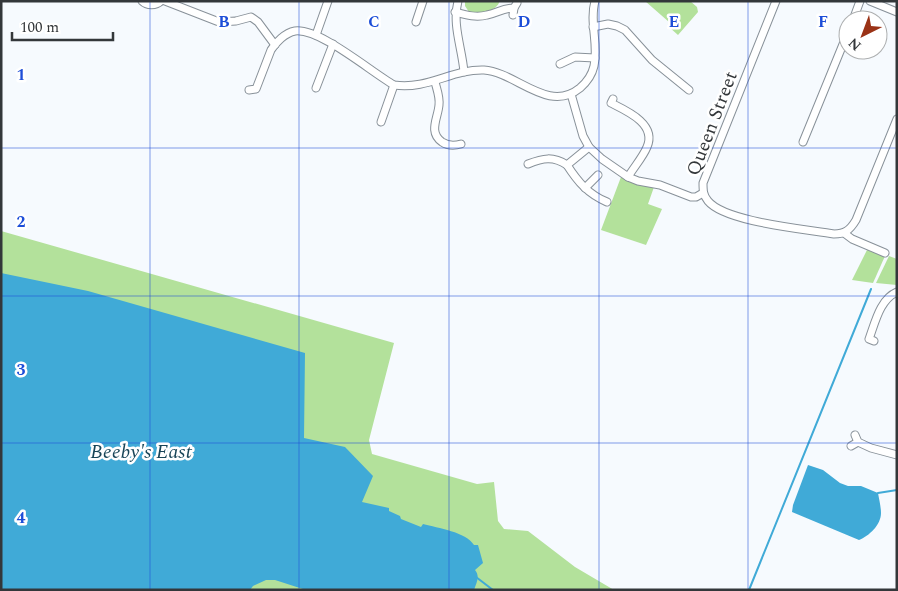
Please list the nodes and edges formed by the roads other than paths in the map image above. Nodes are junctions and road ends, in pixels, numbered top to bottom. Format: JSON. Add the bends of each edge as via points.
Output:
{"nodes":[{"id":1,"x":142,"y":1,"type":"edge"},
{"id":2,"x":161,"y":1,"type":"edge"},
{"id":3,"x":165,"y":1,"type":"edge"},
{"id":4,"x":328,"y":1,"type":"edge"},
{"id":5,"x":423,"y":1,"type":"edge"},
{"id":6,"x":458,"y":1,"type":"edge"},
{"id":7,"x":594,"y":1,"type":"edge"},
{"id":8,"x":776,"y":1,"type":"edge"},
{"id":9,"x":870,"y":1,"type":"edge"},
{"id":10,"x":515,"y":9,"type":"dead end"},
{"id":11,"x":455,"y":12,"type":"junction"},
{"id":12,"x":897,"y":12,"type":"edge"},
{"id":13,"x":415,"y":24,"type":"dead end"},
{"id":14,"x":593,"y":27,"type":"junction"},
{"id":15,"x":316,"y":35,"type":"junction"},
{"id":16,"x":275,"y":44,"type":"junction"},
{"id":17,"x":332,"y":44,"type":"junction"},
{"id":18,"x":838,"y":56,"type":"edge"},
{"id":19,"x":595,"y":58,"type":"junction"},
{"id":20,"x":562,"y":61,"type":"dead end"},
{"id":21,"x":464,"y":72,"type":"junction"},
{"id":22,"x":435,"y":82,"type":"junction"},
{"id":23,"x":394,"y":85,"type":"junction"},
{"id":24,"x":316,"y":88,"type":"dead end"},
{"id":25,"x":249,"y":90,"type":"dead end"},
{"id":26,"x":689,"y":90,"type":"dead end"},
{"id":27,"x":571,"y":94,"type":"junction"},
{"id":28,"x":611,"y":103,"type":"dead end"},
{"id":29,"x":897,"y":119,"type":"edge"},
{"id":30,"x":381,"y":122,"type":"dead end"},
{"id":31,"x":803,"y":142,"type":"dead end"},
{"id":32,"x":461,"y":144,"type":"dead end"},
{"id":33,"x":589,"y":147,"type":"junction"},
{"id":34,"x":528,"y":164,"type":"dead end"},
{"id":35,"x":567,"y":165,"type":"junction"},
{"id":36,"x":598,"y":175,"type":"dead end"},
{"id":37,"x":628,"y":177,"type":"junction"},
{"id":38,"x":585,"y":188,"type":"junction"},
{"id":39,"x":703,"y":193,"type":"junction"},
{"id":40,"x":607,"y":202,"type":"dead end"},
{"id":41,"x":844,"y":233,"type":"junction"},
{"id":42,"x":886,"y":254,"type":"dead end"},
{"id":43,"x":897,"y":292,"type":"edge"},
{"id":44,"x":874,"y":341,"type":"dead end"},
{"id":45,"x":854,"y":435,"type":"dead end"},
{"id":46,"x":858,"y":442,"type":"junction"},
{"id":47,"x":851,"y":446,"type":"dead end"},
{"id":48,"x":897,"y":455,"type":"edge"}],
"edges":[{"from":1,"to":2,"type":"street","via":[[150,5]]},
{"from":3,"to":16,"type":"street","via":[[220,22],[251,18]]},
{"from":4,"to":15,"type":"street"},
{"from":5,"to":13,"type":"street"},
{"from":6,"to":11,"type":"street"},
{"from":7,"to":14,"type":"street"},
{"from":8,"to":39,"type":"street","name":"Queen Street","via":[[703,183]]},
{"from":9,"to":12,"type":"street"},
{"from":10,"to":11,"type":"street","via":[[504,8],[484,16]]},
{"from":11,"to":21,"type":"street"},
{"from":14,"to":19,"type":"street"},
{"from":14,"to":26,"type":"street","via":[[608,24],[626,30],[652,60]]},
{"from":15,"to":16,"type":"street","via":[[293,32]]},
{"from":15,"to":17,"type":"street"},
{"from":16,"to":25,"type":"street","via":[[256,88]]},
{"from":17,"to":23,"type":"street"},
{"from":17,"to":24,"type":"street"},
{"from":18,"to":31,"type":"street"},
{"from":19,"to":20,"type":"street","via":[[575,57]]},
{"from":19,"to":27,"type":"street","via":[[588,80]]},
{"from":21,"to":22,"type":"street"},
{"from":21,"to":27,"type":"street","via":[[492,71],[545,94]]},
{"from":22,"to":23,"type":"street"},
{"from":22,"to":32,"type":"street","via":[[439,104],[435,134],[444,144]]},
{"from":23,"to":30,"type":"street"},
{"from":27,"to":33,"type":"street"},
{"from":28,"to":37,"type":"street","via":[[633,115],[649,133],[646,149]]},
{"from":29,"to":41,"type":"street","via":[[856,220]]},
{"from":33,"to":35,"type":"street"},
{"from":33,"to":37,"type":"street"},
{"from":34,"to":35,"type":"street","via":[[551,158]]},
{"from":35,"to":38,"type":"street"},
{"from":36,"to":38,"type":"street"},
{"from":37,"to":39,"type":"street","via":[[691,197]]},
{"from":38,"to":40,"type":"street"},
{"from":39,"to":41,"type":"street","name":"Queen Street","via":[[712,205],[741,218]]},
{"from":41,"to":42,"type":"street","via":[[852,240]]},
{"from":43,"to":44,"type":"street","via":[[885,301],[869,339]]},
{"from":45,"to":46,"type":"street"},
{"from":46,"to":47,"type":"street"},
{"from":46,"to":48,"type":"street"}]}
